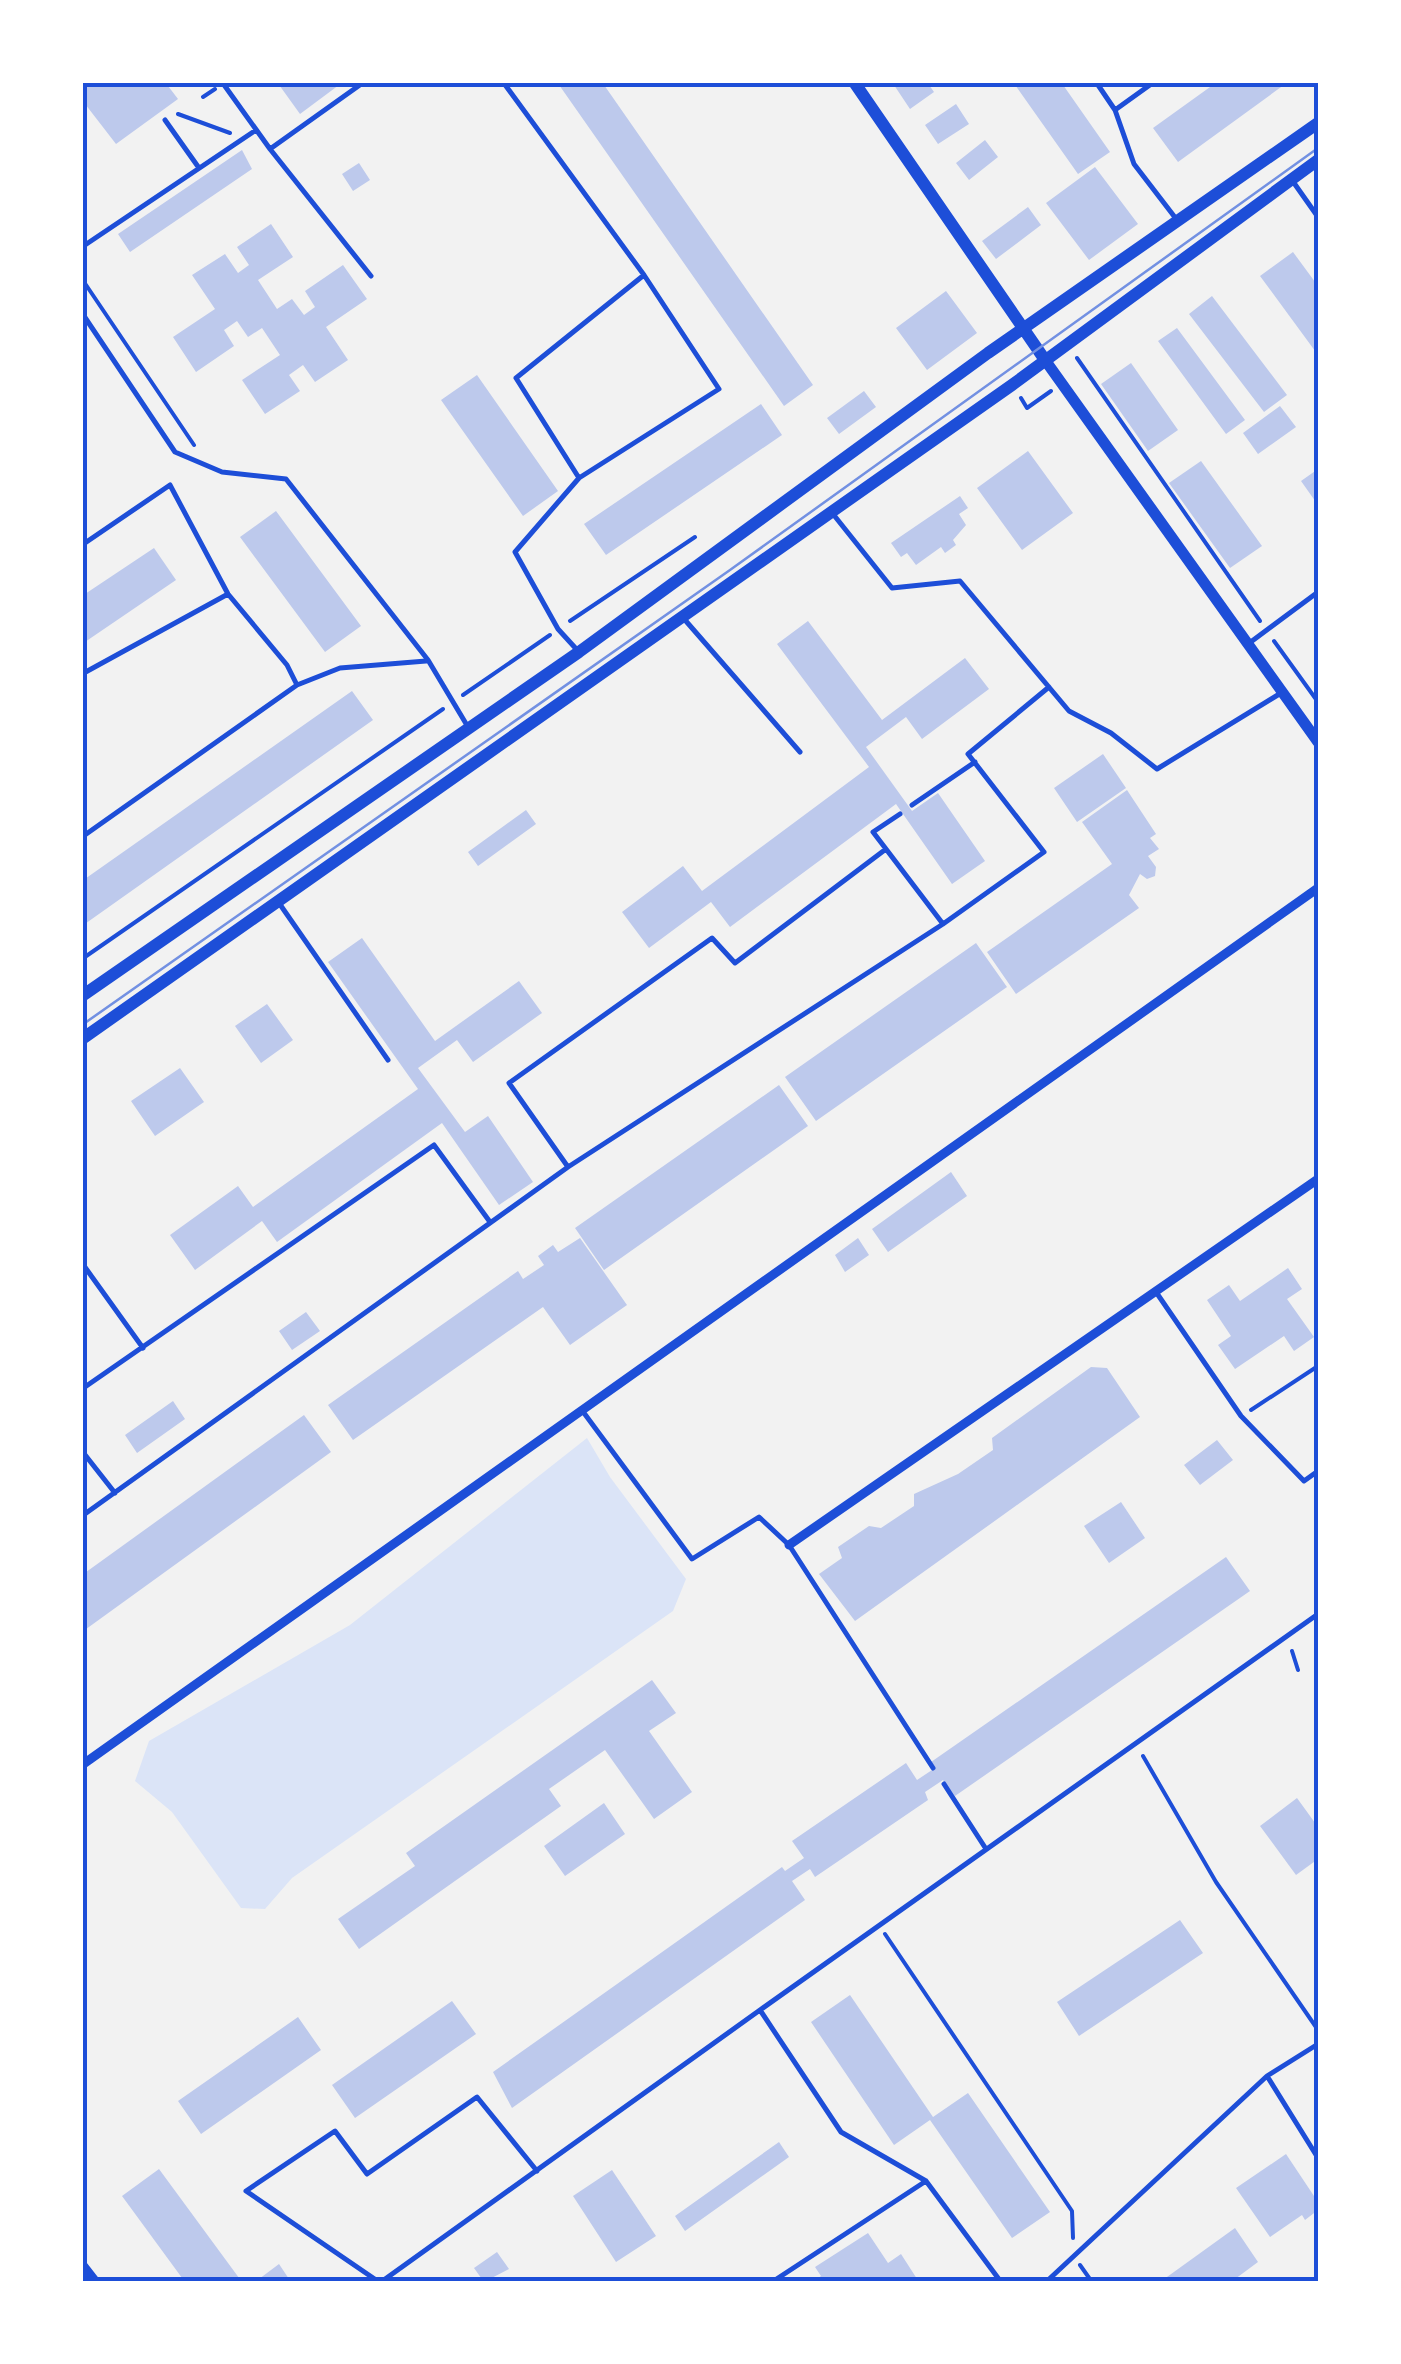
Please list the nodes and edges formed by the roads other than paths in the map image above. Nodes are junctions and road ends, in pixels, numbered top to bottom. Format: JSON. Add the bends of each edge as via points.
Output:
{"nodes":[{"id":1,"x":364,"y":82,"type":"edge"},
{"id":2,"x":504,"y":82,"type":"edge"},
{"id":3,"x":854,"y":82,"type":"edge"},
{"id":4,"x":1096,"y":82,"type":"edge"},
{"id":5,"x":1154,"y":82,"type":"edge"},
{"id":6,"x":223,"y":83,"type":"edge"},
{"id":7,"x":1115,"y":110,"type":"junction"},
{"id":8,"x":164,"y":120,"type":"dead end"},
{"id":9,"x":1318,"y":123,"type":"edge"},
{"id":10,"x":256,"y":130,"type":"junction"},
{"id":11,"x":270,"y":149,"type":"junction"},
{"id":12,"x":1318,"y":160,"type":"edge"},
{"id":13,"x":199,"y":168,"type":"junction"},
{"id":14,"x":1292,"y":180,"type":"junction"},
{"id":15,"x":1318,"y":217,"type":"edge"},
{"id":16,"x":1179,"y":223,"type":"junction"},
{"id":17,"x":82,"y":247,"type":"edge"},
{"id":18,"x":644,"y":275,"type":"junction"},
{"id":19,"x":370,"y":276,"type":"dead end"},
{"id":20,"x":82,"y":313,"type":"edge"},
{"id":21,"x":1024,"y":330,"type":"junction"},
{"id":22,"x":1045,"y":360,"type":"junction"},
{"id":23,"x":579,"y":478,"type":"junction"},
{"id":24,"x":831,"y":512,"type":"junction"},
{"id":25,"x":82,"y":545,"type":"edge"},
{"id":26,"x":1318,"y":592,"type":"edge"},
{"id":27,"x":228,"y":594,"type":"junction"},
{"id":28,"x":683,"y":618,"type":"junction"},
{"id":29,"x":1248,"y":645,"type":"junction"},
{"id":30,"x":579,"y":652,"type":"junction"},
{"id":31,"x":428,"y":660,"type":"junction"},
{"id":32,"x":82,"y":674,"type":"edge"},
{"id":33,"x":298,"y":685,"type":"junction"},
{"id":34,"x":1048,"y":688,"type":"junction"},
{"id":35,"x":1282,"y":692,"type":"junction"},
{"id":36,"x":468,"y":728,"type":"junction"},
{"id":37,"x":1318,"y":742,"type":"edge"},
{"id":38,"x":800,"y":752,"type":"dead end"},
{"id":39,"x":975,"y":762,"type":"junction"},
{"id":40,"x":912,"y":805,"type":"dead end"},
{"id":41,"x":900,"y":814,"type":"dead end"},
{"id":42,"x":82,"y":837,"type":"edge"},
{"id":43,"x":886,"y":849,"type":"junction"},
{"id":44,"x":1318,"y":888,"type":"edge"},
{"id":45,"x":279,"y":903,"type":"junction"},
{"id":46,"x":944,"y":924,"type":"junction"},
{"id":47,"x":82,"y":996,"type":"edge"},
{"id":48,"x":82,"y":1040,"type":"edge"},
{"id":49,"x":388,"y":1060,"type":"dead end"},
{"id":50,"x":568,"y":1166,"type":"junction"},
{"id":51,"x":1318,"y":1179,"type":"edge"},
{"id":52,"x":490,"y":1222,"type":"junction"},
{"id":53,"x":82,"y":1263,"type":"edge"},
{"id":54,"x":1154,"y":1289,"type":"junction"},
{"id":55,"x":143,"y":1348,"type":"junction"},
{"id":56,"x":82,"y":1389,"type":"edge"},
{"id":57,"x":584,"y":1413,"type":"junction"},
{"id":58,"x":82,"y":1450,"type":"edge"},
{"id":59,"x":1318,"y":1471,"type":"edge"},
{"id":60,"x":115,"y":1493,"type":"junction"},
{"id":61,"x":82,"y":1516,"type":"edge"},
{"id":62,"x":790,"y":1544,"type":"junction"},
{"id":63,"x":1318,"y":1614,"type":"edge"},
{"id":64,"x":82,"y":1765,"type":"edge"},
{"id":65,"x":933,"y":1768,"type":"dead end"},
{"id":66,"x":944,"y":1784,"type":"dead end"},
{"id":67,"x":986,"y":1849,"type":"junction"},
{"id":68,"x":760,"y":2010,"type":"junction"},
{"id":69,"x":1318,"y":2044,"type":"edge"},
{"id":70,"x":1267,"y":2076,"type":"junction"},
{"id":71,"x":1318,"y":2158,"type":"edge"},
{"id":72,"x":538,"y":2170,"type":"junction"},
{"id":73,"x":926,"y":2181,"type":"junction"},
{"id":74,"x":82,"y":2264,"type":"edge"},
{"id":75,"x":90,"y":2279,"type":"edge"},
{"id":76,"x":380,"y":2282,"type":"edge"},
{"id":77,"x":772,"y":2282,"type":"edge"},
{"id":78,"x":1001,"y":2282,"type":"edge"},
{"id":79,"x":1046,"y":2282,"type":"edge"}],
"edges":[{"from":1,"to":11,"type":"lane"},
{"from":2,"to":18,"type":"lane"},
{"from":3,"to":21,"type":"main road"},
{"from":4,"to":7,"type":"lane"},
{"from":5,"to":7,"type":"lane"},
{"from":6,"to":10,"type":"lane"},
{"from":7,"to":16,"type":"lane","via":[[1134,164]]},
{"from":8,"to":13,"type":"lane"},
{"from":9,"to":16,"type":"main road"},
{"from":10,"to":11,"type":"lane"},
{"from":10,"to":13,"type":"lane"},
{"from":11,"to":19,"type":"lane"},
{"from":12,"to":14,"type":"main road"},
{"from":13,"to":17,"type":"lane"},
{"from":14,"to":15,"type":"lane"},
{"from":14,"to":22,"type":"main road"},
{"from":16,"to":21,"type":"main road"},
{"from":18,"to":23,"type":"lane","via":[[516,378]]},
{"from":18,"to":23,"type":"lane","via":[[718,390]]},
{"from":20,"to":31,"type":"lane","via":[[174,452],[209,466],[286,479]]},
{"from":21,"to":22,"type":"main road"},
{"from":21,"to":30,"type":"main road"},
{"from":22,"to":24,"type":"main road"},
{"from":22,"to":29,"type":"street"},
{"from":23,"to":30,"type":"lane","via":[[515,552],[558,630]]},
{"from":24,"to":28,"type":"main road"},
{"from":24,"to":34,"type":"lane","via":[[892,588],[960,581]]},
{"from":25,"to":27,"type":"lane","via":[[170,485]]},
{"from":26,"to":29,"type":"lane"},
{"from":27,"to":32,"type":"lane"},
{"from":27,"to":33,"type":"lane"},
{"from":28,"to":38,"type":"lane"},
{"from":28,"to":45,"type":"main road"},
{"from":29,"to":35,"type":"street"},
{"from":30,"to":36,"type":"main road"},
{"from":31,"to":33,"type":"lane","via":[[340,668]]},
{"from":31,"to":36,"type":"lane"},
{"from":33,"to":42,"type":"lane"},
{"from":34,"to":35,"type":"lane","via":[[1069,712],[1157,769]]},
{"from":34,"to":39,"type":"lane","via":[[968,754]]},
{"from":35,"to":37,"type":"street"},
{"from":36,"to":47,"type":"main road"},
{"from":39,"to":40,"type":"lane"},
{"from":39,"to":46,"type":"lane","via":[[1044,852]]},
{"from":41,"to":43,"type":"lane","via":[[873,832]]},
{"from":43,"to":46,"type":"lane"},
{"from":43,"to":50,"type":"lane","via":[[736,963],[712,938],[509,1083]]},
{"from":44,"to":57,"type":"street"},
{"from":45,"to":48,"type":"main road"},
{"from":45,"to":49,"type":"lane"},
{"from":46,"to":50,"type":"lane"},
{"from":50,"to":52,"type":"lane"},
{"from":51,"to":54,"type":"street"},
{"from":52,"to":55,"type":"lane","via":[[434,1145]]},
{"from":52,"to":60,"type":"lane"},
{"from":53,"to":55,"type":"lane"},
{"from":54,"to":59,"type":"lane","via":[[1241,1416],[1304,1481]]},
{"from":54,"to":62,"type":"street"},
{"from":55,"to":56,"type":"lane"},
{"from":57,"to":62,"type":"lane","via":[[692,1560],[758,1518]]},
{"from":57,"to":64,"type":"street"},
{"from":58,"to":60,"type":"lane"},
{"from":60,"to":61,"type":"lane"},
{"from":62,"to":65,"type":"lane"},
{"from":63,"to":67,"type":"lane"},
{"from":66,"to":67,"type":"lane"},
{"from":67,"to":68,"type":"lane"},
{"from":68,"to":72,"type":"lane"},
{"from":68,"to":73,"type":"lane","via":[[842,2132]]},
{"from":69,"to":70,"type":"lane"},
{"from":70,"to":71,"type":"lane"},
{"from":70,"to":79,"type":"lane"},
{"from":72,"to":76,"type":"lane"},
{"from":72,"to":76,"type":"lane","via":[[477,2097],[367,2174],[335,2131],[246,2191]]},
{"from":73,"to":77,"type":"lane"},
{"from":73,"to":78,"type":"lane"},
{"from":74,"to":75,"type":"street"}]}
